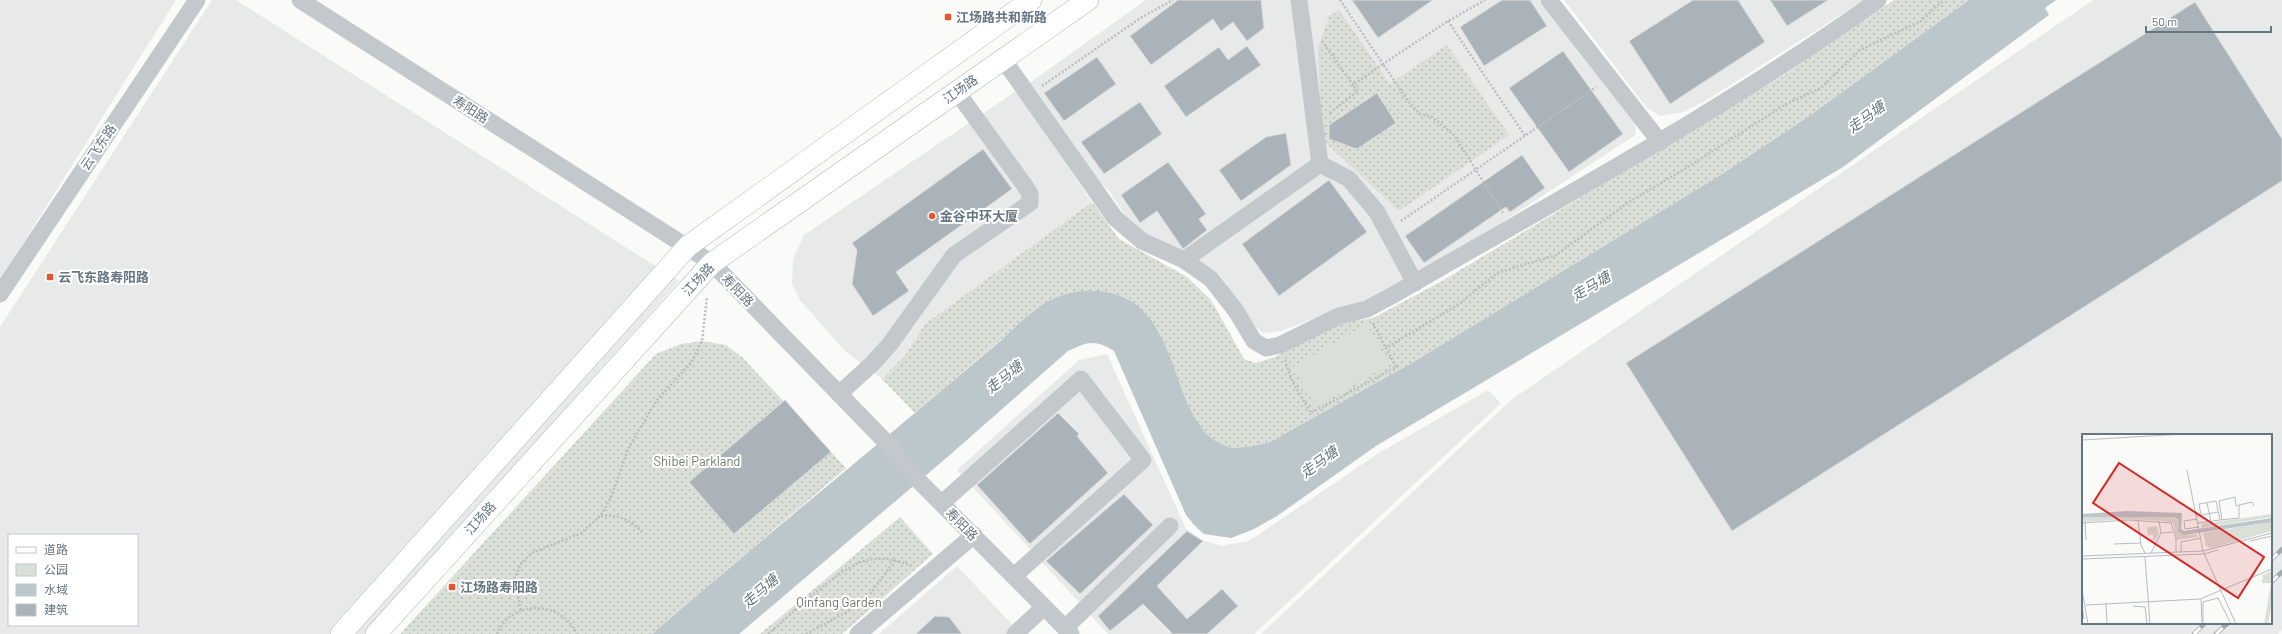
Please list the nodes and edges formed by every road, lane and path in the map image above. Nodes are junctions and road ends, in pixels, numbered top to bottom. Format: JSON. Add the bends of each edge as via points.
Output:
{"nodes":[{"id":1,"x":197,"y":0,"type":"edge"},
{"id":2,"x":300,"y":0,"type":"edge"},
{"id":3,"x":1031,"y":0,"type":"edge"},
{"id":4,"x":1088,"y":0,"type":"edge"},
{"id":5,"x":1173,"y":0,"type":"edge"},
{"id":6,"x":1299,"y":0,"type":"edge"},
{"id":7,"x":1340,"y":0,"type":"edge"},
{"id":8,"x":1485,"y":0,"type":"edge"},
{"id":9,"x":1549,"y":0,"type":"edge"},
{"id":10,"x":1878,"y":0,"type":"edge"},
{"id":11,"x":1944,"y":0,"type":"edge"},
{"id":12,"x":1448,"y":21,"type":"junction"},
{"id":13,"x":1318,"y":35,"type":"dead end"},
{"id":14,"x":1003,"y":60,"type":"junction"},
{"id":15,"x":1383,"y":64,"type":"junction"},
{"id":16,"x":1610,"y":78,"type":"junction"},
{"id":17,"x":1354,"y":85,"type":"junction"},
{"id":18,"x":957,"y":92,"type":"junction"},
{"id":19,"x":1027,"y":94,"type":"junction"},
{"id":20,"x":1315,"y":126,"type":"junction"},
{"id":21,"x":1525,"y":136,"type":"junction"},
{"id":22,"x":1660,"y":142,"type":"junction"},
{"id":23,"x":1320,"y":164,"type":"junction"},
{"id":24,"x":1475,"y":170,"type":"junction"},
{"id":25,"x":1512,"y":227,"type":"junction"},
{"id":26,"x":1387,"y":231,"type":"junction"},
{"id":27,"x":688,"y":246,"type":"junction"},
{"id":28,"x":1184,"y":260,"type":"junction"},
{"id":29,"x":712,"y":263,"type":"junction"},
{"id":30,"x":1415,"y":283,"type":"junction"},
{"id":31,"x":0,"y":294,"type":"edge"},
{"id":32,"x":708,"y":294,"type":"dead end"},
{"id":33,"x":1367,"y":309,"type":"junction"},
{"id":34,"x":1280,"y":345,"type":"junction"},
{"id":35,"x":1386,"y":348,"type":"junction"},
{"id":36,"x":839,"y":394,"type":"junction"},
{"id":37,"x":942,"y":503,"type":"junction"},
{"id":38,"x":600,"y":516,"type":"junction"},
{"id":39,"x":1170,"y":526,"type":"dead end"},
{"id":40,"x":642,"y":532,"type":"dead end"},
{"id":41,"x":974,"y":535,"type":"junction"},
{"id":42,"x":895,"y":559,"type":"junction"},
{"id":43,"x":929,"y":574,"type":"junction"},
{"id":44,"x":1014,"y":576,"type":"junction"},
{"id":45,"x":1044,"y":607,"type":"junction"},
{"id":46,"x":521,"y":610,"type":"junction"},
{"id":47,"x":1068,"y":631,"type":"edge"},
{"id":48,"x":341,"y":634,"type":"edge"},
{"id":49,"x":376,"y":634,"type":"edge"},
{"id":50,"x":497,"y":634,"type":"edge"},
{"id":51,"x":577,"y":634,"type":"edge"},
{"id":52,"x":768,"y":634,"type":"edge"},
{"id":53,"x":806,"y":634,"type":"edge"},
{"id":54,"x":858,"y":634,"type":"edge"},
{"id":55,"x":1015,"y":634,"type":"edge"}],
"edges":[{"from":1,"to":31,"type":"street","name":"云飞东路"},
{"from":2,"to":27,"type":"street","name":"寿阳路"},
{"from":3,"to":27,"type":"main road","name":"江场路"},
{"from":4,"to":14,"type":"main road","name":"江场路"},
{"from":5,"to":19,"type":"path","via":[[1142,16]]},
{"from":6,"to":20,"type":"street"},
{"from":7,"to":15,"type":"path"},
{"from":8,"to":12,"type":"path"},
{"from":9,"to":16,"type":"street"},
{"from":10,"to":22,"type":"street","via":[[1760,81]]},
{"from":11,"to":35,"type":"path","via":[[1921,21],[1860,50],[1821,88],[1786,104],[1629,202],[1556,255],[1497,273],[1459,304]]},
{"from":12,"to":15,"type":"path"},
{"from":12,"to":21,"type":"path"},
{"from":13,"to":17,"type":"path"},
{"from":14,"to":18,"type":"main road","name":"江场路"},
{"from":14,"to":19,"type":"street"},
{"from":15,"to":17,"type":"path"},
{"from":15,"to":24,"type":"path","via":[[1420,114],[1432,117],[1454,136]]},
{"from":16,"to":21,"type":"path"},
{"from":16,"to":22,"type":"street"},
{"from":17,"to":20,"type":"path","via":[[1358,91]]},
{"from":18,"to":29,"type":"main road","name":"江场路"},
{"from":18,"to":36,"type":"street","via":[[1026,186],[1030,194],[1030,203],[954,255],[890,344]]},
{"from":19,"to":28,"type":"street","via":[[1115,218],[1142,241]]},
{"from":20,"to":23,"type":"street"},
{"from":21,"to":24,"type":"path"},
{"from":22,"to":25,"type":"street"},
{"from":23,"to":26,"type":"street","via":[[1349,178],[1377,212]]},
{"from":23,"to":28,"type":"street"},
{"from":24,"to":25,"type":"path"},
{"from":24,"to":26,"type":"path"},
{"from":25,"to":30,"type":"street"},
{"from":26,"to":30,"type":"street"},
{"from":27,"to":29,"type":"street","name":"寿阳路"},
{"from":27,"to":48,"type":"main road","name":"江场路"},
{"from":28,"to":34,"type":"street","via":[[1211,279],[1236,311],[1254,341],[1266,348]]},
{"from":29,"to":36,"type":"street","name":"寿阳路"},
{"from":29,"to":49,"type":"main road","name":"江场路"},
{"from":30,"to":33,"type":"street"},
{"from":32,"to":38,"type":"path","via":[[702,341],[691,363],[657,400],[629,447],[609,502]]},
{"from":33,"to":34,"type":"street","via":[[1323,322]]},
{"from":33,"to":35,"type":"path"},
{"from":34,"to":35,"type":"path","via":[[1292,381],[1311,413],[1396,367]]},
{"from":36,"to":37,"type":"street","name":"寿阳路"},
{"from":37,"to":41,"type":"street","name":"寿阳路"},
{"from":37,"to":44,"type":"street","via":[[1081,379],[1143,460]]},
{"from":38,"to":40,"type":"path","via":[[615,516],[634,524]]},
{"from":38,"to":46,"type":"path","via":[[581,533],[532,552],[521,564],[514,579]]},
{"from":39,"to":47,"type":"street"},
{"from":41,"to":43,"type":"street"},
{"from":41,"to":44,"type":"street","name":"寿阳路"},
{"from":42,"to":43,"type":"path"},
{"from":42,"to":52,"type":"path","via":[[866,560],[837,575]]},
{"from":42,"to":53,"type":"path","via":[[868,597],[854,608]]},
{"from":43,"to":54,"type":"street"},
{"from":44,"to":45,"type":"street","name":"寿阳路"},
{"from":45,"to":47,"type":"street","name":"寿阳路"},
{"from":45,"to":55,"type":"street"},
{"from":46,"to":50,"type":"path","via":[[508,618]]},
{"from":46,"to":51,"type":"path","via":[[535,607],[550,609],[564,616]]}]}
